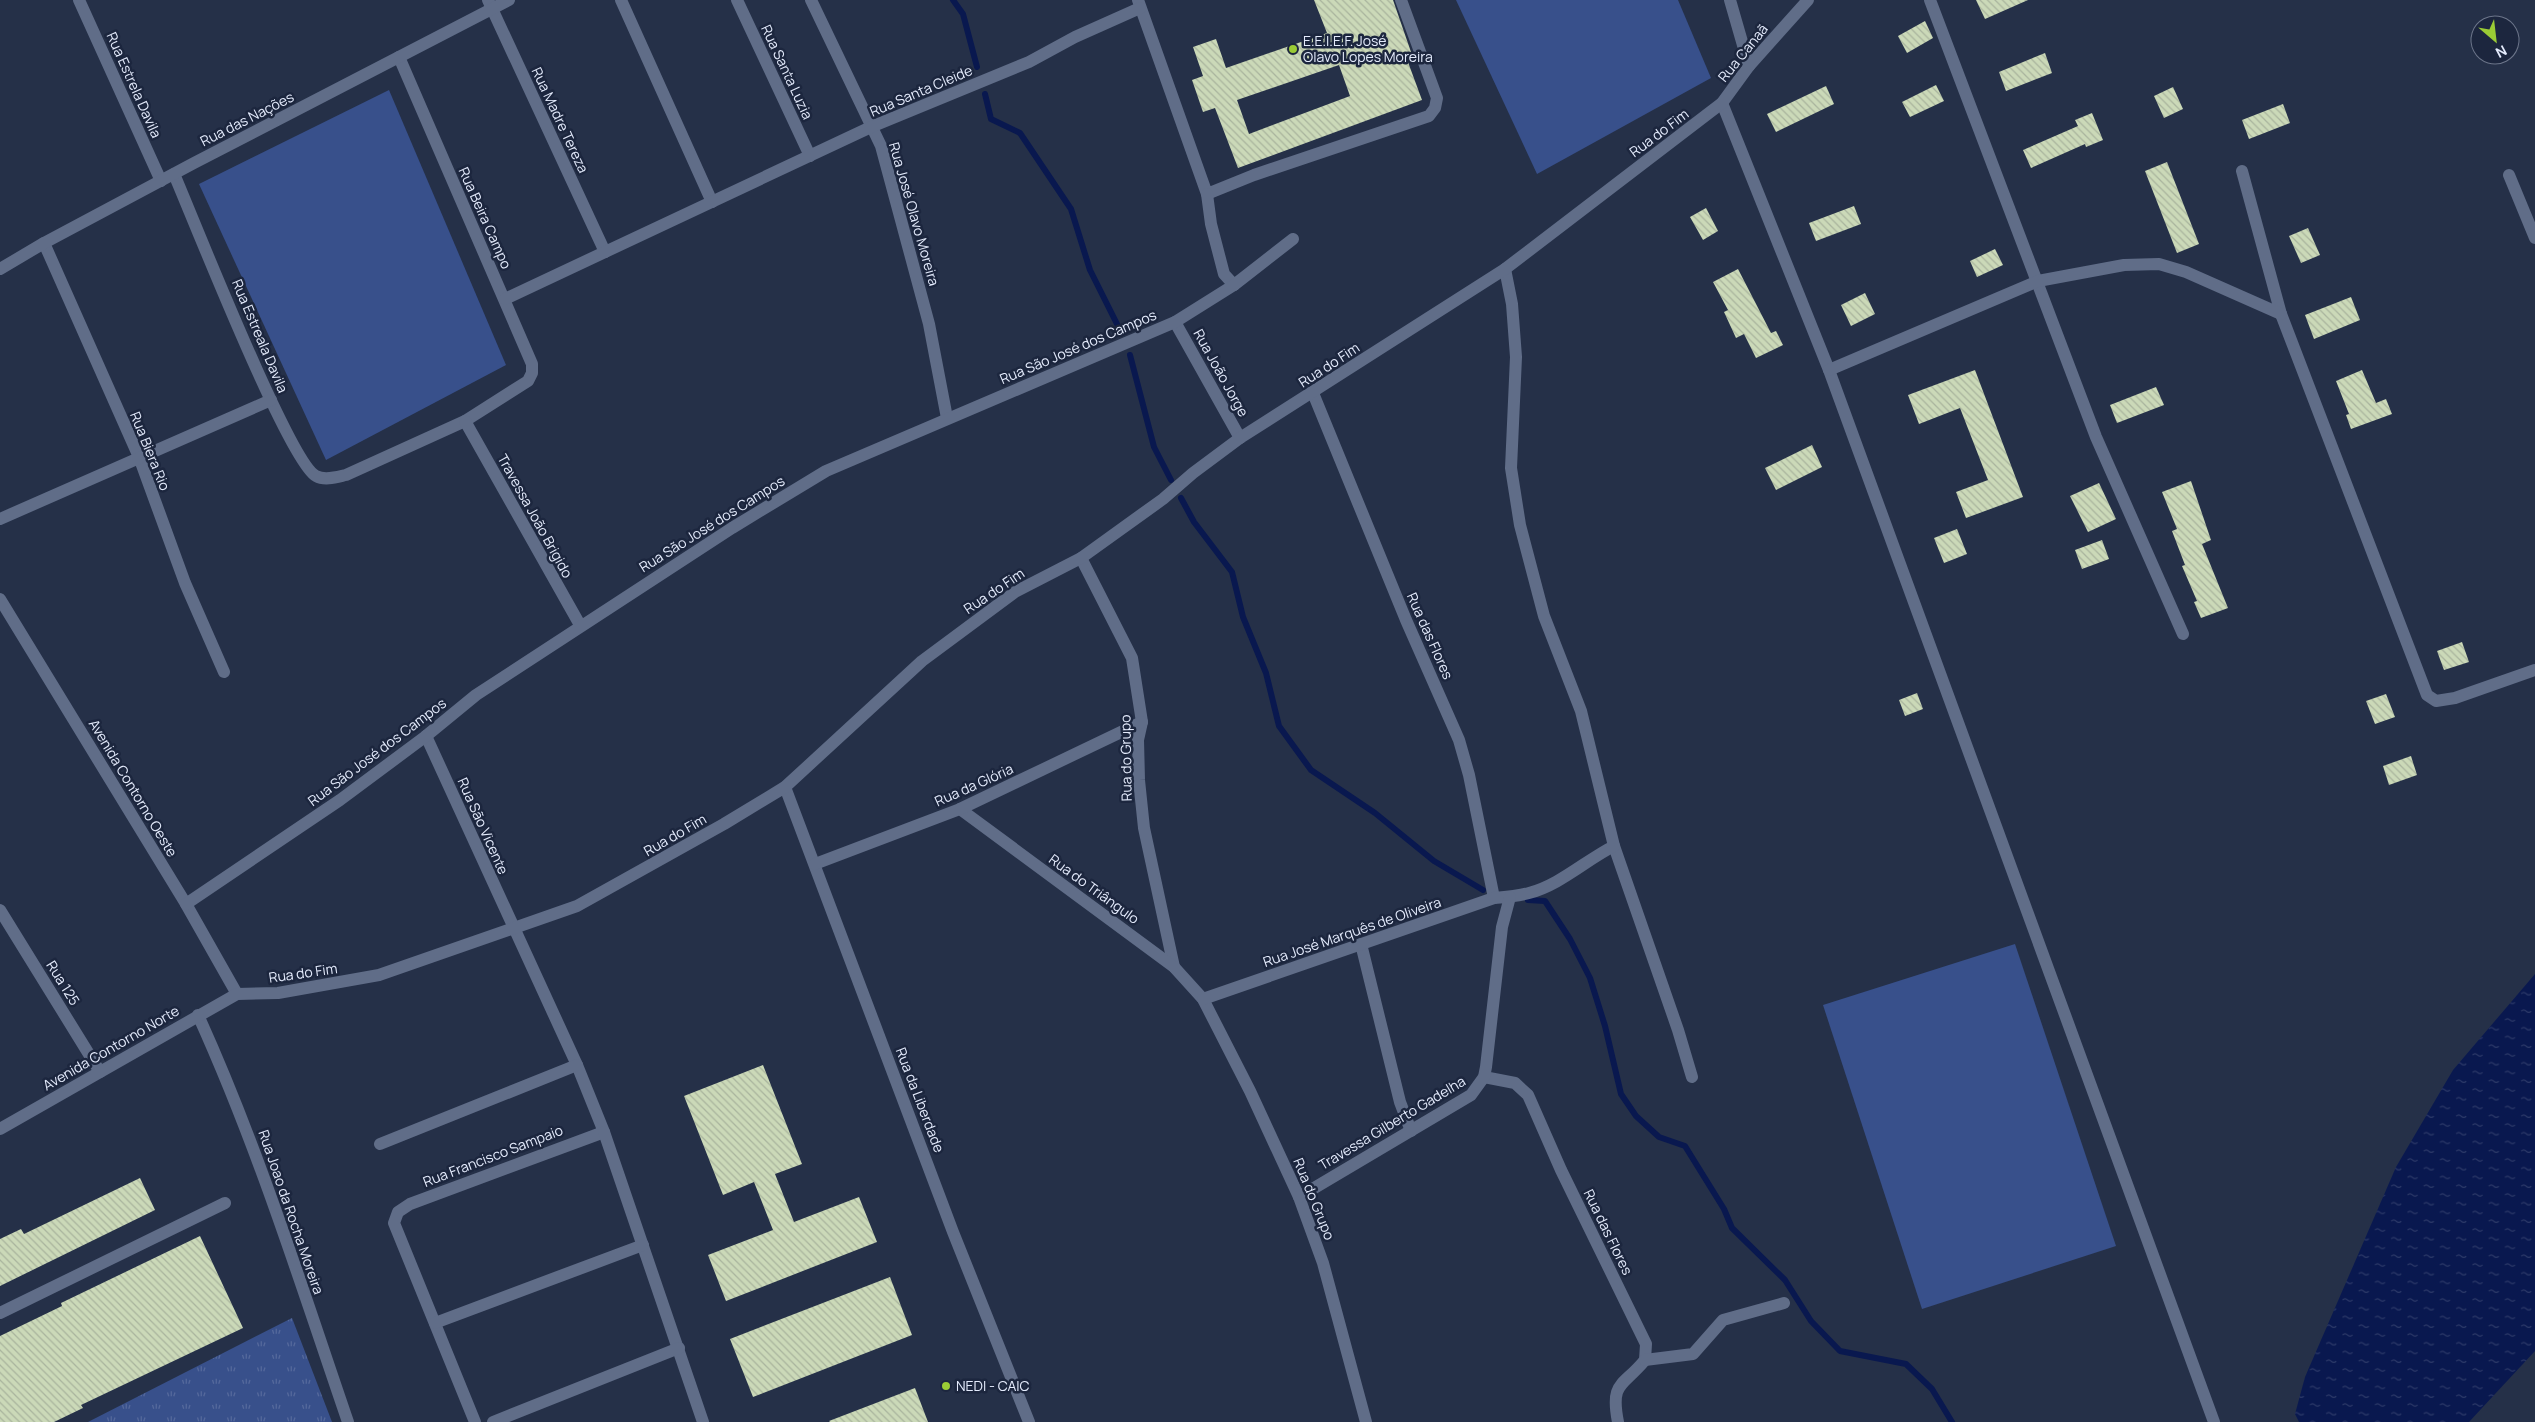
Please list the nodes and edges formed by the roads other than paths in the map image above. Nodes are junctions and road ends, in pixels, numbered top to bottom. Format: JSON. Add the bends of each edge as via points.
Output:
{"nodes":[{"id":1,"x":79,"y":0,"type":"edge"},
{"id":2,"x":509,"y":0,"type":"edge"},
{"id":3,"x":621,"y":0,"type":"edge"},
{"id":4,"x":737,"y":0,"type":"edge"},
{"id":5,"x":811,"y":0,"type":"edge"},
{"id":6,"x":1400,"y":0,"type":"edge"},
{"id":7,"x":1730,"y":0,"type":"edge"},
{"id":8,"x":1808,"y":0,"type":"edge"},
{"id":9,"x":1930,"y":0,"type":"edge"},
{"id":10,"x":490,"y":4,"type":"edge"},
{"id":11,"x":1139,"y":4,"type":"edge"},
{"id":12,"x":399,"y":57,"type":"junction"},
{"id":13,"x":1749,"y":66,"type":"junction"},
{"id":14,"x":1722,"y":103,"type":"junction"},
{"id":15,"x":872,"y":127,"type":"junction"},
{"id":16,"x":810,"y":156,"type":"junction"},
{"id":17,"x":2242,"y":171,"type":"dead end"},
{"id":18,"x":174,"y":174,"type":"junction"},
{"id":19,"x":2509,"y":175,"type":"dead end"},
{"id":20,"x":161,"y":181,"type":"junction"},
{"id":21,"x":1207,"y":194,"type":"junction"},
{"id":22,"x":712,"y":202,"type":"junction"},
{"id":23,"x":2535,"y":238,"type":"edge"},
{"id":24,"x":1293,"y":239,"type":"dead end"},
{"id":25,"x":44,"y":243,"type":"junction"},
{"id":26,"x":605,"y":252,"type":"junction"},
{"id":27,"x":1505,"y":268,"type":"junction"},
{"id":28,"x":0,"y":269,"type":"edge"},
{"id":29,"x":2038,"y":281,"type":"junction"},
{"id":30,"x":1234,"y":285,"type":"junction"},
{"id":31,"x":505,"y":300,"type":"junction"},
{"id":32,"x":2282,"y":314,"type":"junction"},
{"id":33,"x":1175,"y":322,"type":"junction"},
{"id":34,"x":1829,"y":370,"type":"junction"},
{"id":35,"x":520,"y":388,"type":"joint"},
{"id":36,"x":1313,"y":393,"type":"junction"},
{"id":37,"x":271,"y":400,"type":"junction"},
{"id":38,"x":948,"y":418,"type":"junction"},
{"id":39,"x":465,"y":422,"type":"junction"},
{"id":40,"x":1240,"y":438,"type":"junction"},
{"id":41,"x":139,"y":457,"type":"junction"},
{"id":42,"x":0,"y":519,"type":"edge"},
{"id":43,"x":1081,"y":558,"type":"junction"},
{"id":44,"x":0,"y":599,"type":"edge"},
{"id":45,"x":580,"y":625,"type":"junction"},
{"id":46,"x":2183,"y":634,"type":"dead end"},
{"id":47,"x":2535,"y":670,"type":"edge"},
{"id":48,"x":224,"y":672,"type":"dead end"},
{"id":49,"x":1142,"y":722,"type":"junction"},
{"id":50,"x":426,"y":736,"type":"junction"},
{"id":51,"x":785,"y":787,"type":"junction"},
{"id":52,"x":960,"y":809,"type":"junction"},
{"id":53,"x":1614,"y":846,"type":"junction"},
{"id":54,"x":814,"y":864,"type":"junction"},
{"id":55,"x":1510,"y":897,"type":"junction"},
{"id":56,"x":1494,"y":898,"type":"junction"},
{"id":57,"x":186,"y":904,"type":"junction"},
{"id":58,"x":0,"y":910,"type":"edge"},
{"id":59,"x":512,"y":928,"type":"junction"},
{"id":60,"x":1361,"y":944,"type":"junction"},
{"id":61,"x":1174,"y":967,"type":"junction"},
{"id":62,"x":237,"y":994,"type":"junction"},
{"id":63,"x":1203,"y":999,"type":"junction"},
{"id":64,"x":198,"y":1015,"type":"junction"},
{"id":65,"x":577,"y":1065,"type":"junction"},
{"id":66,"x":100,"y":1072,"type":"junction"},
{"id":67,"x":1484,"y":1077,"type":"junction"},
{"id":68,"x":1692,"y":1077,"type":"dead end"},
{"id":69,"x":0,"y":1129,"type":"edge"},
{"id":70,"x":1411,"y":1131,"type":"junction"},
{"id":71,"x":604,"y":1132,"type":"junction"},
{"id":72,"x":380,"y":1144,"type":"dead end"},
{"id":73,"x":1299,"y":1197,"type":"junction"},
{"id":74,"x":225,"y":1203,"type":"dead end"},
{"id":75,"x":643,"y":1245,"type":"junction"},
{"id":76,"x":1784,"y":1303,"type":"dead end"},
{"id":77,"x":0,"y":1312,"type":"edge"},
{"id":78,"x":435,"y":1323,"type":"junction"},
{"id":79,"x":679,"y":1348,"type":"junction"},
{"id":80,"x":1645,"y":1360,"type":"junction"},
{"id":81,"x":348,"y":1422,"type":"edge"},
{"id":82,"x":475,"y":1422,"type":"edge"},
{"id":83,"x":493,"y":1422,"type":"edge"},
{"id":84,"x":703,"y":1422,"type":"edge"},
{"id":85,"x":1029,"y":1422,"type":"edge"},
{"id":86,"x":1366,"y":1422,"type":"edge"},
{"id":87,"x":1618,"y":1422,"type":"edge"},
{"id":88,"x":2214,"y":1422,"type":"edge"}],
"edges":[{"from":1,"to":20,"type":"street","name":"Rua Estrela Davila"},
{"from":2,"to":10,"type":"street","name":"Rua das Nações"},
{"from":3,"to":22,"type":"street"},
{"from":4,"to":16,"type":"street","name":"Rua Santa Luzia"},
{"from":5,"to":15,"type":"street","name":"Rua José Olavo Moreira"},
{"from":6,"to":21,"type":"street","via":[[1437,98],[1429,116]]},
{"from":7,"to":13,"type":"street"},
{"from":8,"to":13,"type":"street","name":"Rua Canaã"},
{"from":9,"to":29,"type":"street"},
{"from":10,"to":12,"type":"street","name":"Rua das Nações"},
{"from":10,"to":26,"type":"street","name":"Rua Madre Tereza"},
{"from":11,"to":15,"type":"street","name":"Rua Santa Cleide","via":[[1029,62]]},
{"from":11,"to":21,"type":"street"},
{"from":12,"to":18,"type":"street","name":"Rua das Nações"},
{"from":12,"to":31,"type":"street","name":"Rua Beira Campo"},
{"from":13,"to":14,"type":"street","name":"Rua Canaã"},
{"from":14,"to":27,"type":"street","name":"Rua do Fim"},
{"from":14,"to":34,"type":"street"},
{"from":15,"to":16,"type":"street","name":"Rua Santa Cleide"},
{"from":15,"to":38,"type":"street","name":"Rua José Olavo Moreira","via":[[893,184],[929,324]]},
{"from":16,"to":22,"type":"street","name":"Rua Santa Cleide"},
{"from":17,"to":32,"type":"street"},
{"from":18,"to":20,"type":"street","name":"Rua das Nações"},
{"from":18,"to":37,"type":"street","name":"Rua Estreala Davila"},
{"from":19,"to":23,"type":"street"},
{"from":20,"to":25,"type":"street","name":"Rua das Nações"},
{"from":21,"to":30,"type":"street","via":[[1224,274]]},
{"from":22,"to":26,"type":"street","name":"Rua Santa Cleide"},
{"from":24,"to":30,"type":"street","name":"Rua São José dos Campos"},
{"from":25,"to":28,"type":"street","name":"Rua das Nações"},
{"from":25,"to":41,"type":"street","name":"Rua Biera Rio"},
{"from":26,"to":31,"type":"street","name":"Rua Santa Cleide"},
{"from":27,"to":36,"type":"street","name":"Rua do Fim"},
{"from":27,"to":53,"type":"street","via":[[1512,304],[1516,357],[1512,468],[1520,525],[1544,616],[1581,711]]},
{"from":29,"to":32,"type":"street","via":[[2124,265],[2159,264],[2186,272]]},
{"from":29,"to":34,"type":"street"},
{"from":29,"to":46,"type":"street","via":[[2096,437]]},
{"from":30,"to":33,"type":"street","name":"Rua São José dos Campos"},
{"from":31,"to":35,"type":"street","name":"Rua Beira Campo","via":[[532,364],[528,381]]},
{"from":32,"to":47,"type":"street","via":[[2427,695],[2436,701],[2455,698]]},
{"from":33,"to":38,"type":"street","name":"Rua São José dos Campos"},
{"from":33,"to":40,"type":"street","name":"Rua João Jorge"},
{"from":34,"to":88,"type":"street"},
{"from":35,"to":39,"type":"street","name":"Rua Estreala Davila"},
{"from":36,"to":40,"type":"street","name":"Rua do Fim"},
{"from":36,"to":56,"type":"street","name":"Rua das Flores","via":[[1459,740]]},
{"from":37,"to":39,"type":"street","name":"Rua Estreala Davila","via":[[305,465],[316,476],[330,478],[346,475]]},
{"from":37,"to":41,"type":"street"},
{"from":38,"to":45,"type":"street","name":"Rua São José dos Campos","via":[[826,471]]},
{"from":39,"to":45,"type":"street","name":"Travessa João Brigido"},
{"from":40,"to":43,"type":"street","name":"Rua do Fim"},
{"from":41,"to":42,"type":"street"},
{"from":41,"to":48,"type":"street","name":"Rua Biera Rio","via":[[185,583]]},
{"from":43,"to":49,"type":"street","name":"Rua do Grupo","via":[[1132,658]]},
{"from":43,"to":51,"type":"street","name":"Rua do Fim","via":[[1015,592],[922,661]]},
{"from":44,"to":57,"type":"street","name":"Avenida Contorno Oeste"},
{"from":45,"to":50,"type":"street","name":"Rua São José dos Campos","via":[[476,695]]},
{"from":49,"to":52,"type":"street","name":"Rua da Glória"},
{"from":49,"to":61,"type":"street","name":"Rua do Grupo","via":[[1138,740],[1144,828]]},
{"from":50,"to":57,"type":"street","name":"Rua São José dos Campos","via":[[279,843]]},
{"from":50,"to":59,"type":"street","name":"Rua São Vicente"},
{"from":51,"to":54,"type":"street","name":"Rua da Liberdade"},
{"from":51,"to":59,"type":"street","name":"Rua do Fim","via":[[660,862],[577,906]]},
{"from":52,"to":54,"type":"street","name":"Rua da Glória"},
{"from":52,"to":61,"type":"street","name":"Rua do Triângulo"},
{"from":53,"to":55,"type":"street","name":"Rua José Marquês de Oliveira","via":[[1531,893]]},
{"from":53,"to":68,"type":"street"},
{"from":54,"to":85,"type":"street","name":"Rua da Liberdade","via":[[953,1232]]},
{"from":55,"to":56,"type":"street","name":"Rua José Marquês de Oliveira"},
{"from":55,"to":67,"type":"street","name":"Travessa Gilberto Gadelha","via":[[1504,914]]},
{"from":56,"to":60,"type":"street","name":"Rua José Marquês de Oliveira"},
{"from":57,"to":62,"type":"street","name":"Avenida Contorno Oeste"},
{"from":58,"to":66,"type":"street","name":"Rua 125"},
{"from":59,"to":62,"type":"street","name":"Rua do Fim","via":[[379,975],[278,993]]},
{"from":59,"to":65,"type":"street"},
{"from":60,"to":63,"type":"street","name":"Rua José Marquês de Oliveira"},
{"from":60,"to":70,"type":"street","via":[[1400,1102]]},
{"from":61,"to":63,"type":"street","name":"Rua do Triângulo"},
{"from":62,"to":64,"type":"street","name":"Avenida Contorno Norte"},
{"from":63,"to":73,"type":"street","name":"Rua do Grupo","via":[[1250,1090]]},
{"from":64,"to":66,"type":"street","name":"Avenida Contorno Norte"},
{"from":64,"to":81,"type":"street","name":"Rua Joao da Rocha Moreira","via":[[255,1151]]},
{"from":65,"to":71,"type":"street"},
{"from":65,"to":72,"type":"street"},
{"from":66,"to":69,"type":"street","name":"Avenida Contorno Norte"},
{"from":67,"to":70,"type":"street","name":"Travessa Gilberto Gadelha","via":[[1471,1095]]},
{"from":67,"to":80,"type":"street","name":"Rua das Flores","via":[[1515,1083],[1528,1095],[1646,1344]]},
{"from":70,"to":73,"type":"street","name":"Travessa Gilberto Gadelha"},
{"from":71,"to":75,"type":"street"},
{"from":71,"to":78,"type":"street","name":"Rua Francisco Sampaio","via":[[410,1204],[398,1212],[394,1224]]},
{"from":73,"to":86,"type":"street","name":"Rua do Grupo","via":[[1323,1263]]},
{"from":74,"to":77,"type":"street"},
{"from":75,"to":78,"type":"street"},
{"from":75,"to":79,"type":"street"},
{"from":76,"to":80,"type":"street","via":[[1723,1320],[1693,1354]]},
{"from":78,"to":82,"type":"street","name":"Rua Francisco Sampaio"},
{"from":79,"to":83,"type":"street"},
{"from":79,"to":84,"type":"street"},
{"from":80,"to":87,"type":"street","via":[[1618,1385],[1614,1404]]}]}
